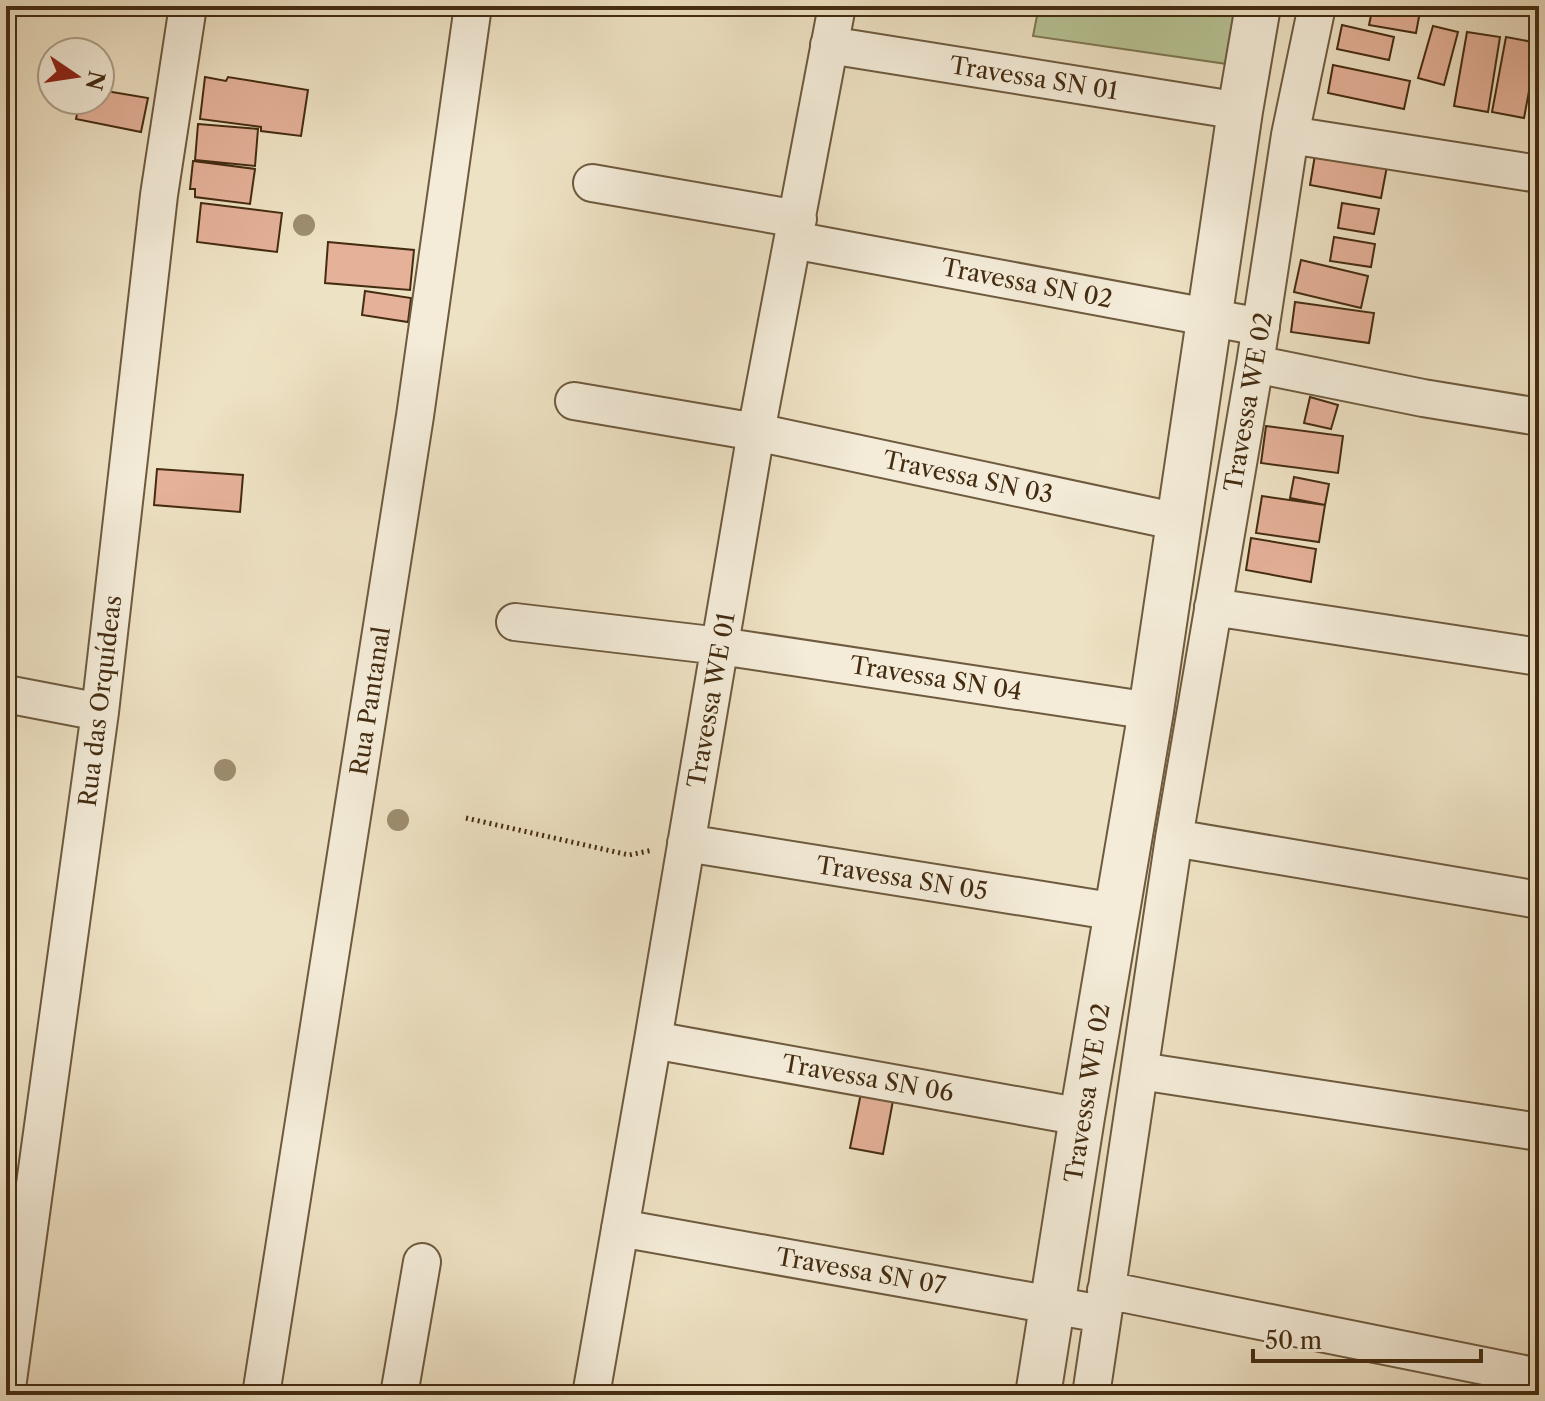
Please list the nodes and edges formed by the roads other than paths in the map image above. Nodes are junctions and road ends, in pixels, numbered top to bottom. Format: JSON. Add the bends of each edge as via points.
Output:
{"nodes":[{"id":1,"x":188,"y":6,"type":"edge"},
{"id":2,"x":473,"y":6,"type":"edge"},
{"id":3,"x":837,"y":6,"type":"edge"},
{"id":4,"x":1258,"y":6,"type":"edge"},
{"id":5,"x":1317,"y":6,"type":"edge"},
{"id":6,"x":829,"y":45,"type":"junction"},
{"id":7,"x":1240,"y":111,"type":"junction"},
{"id":8,"x":1290,"y":135,"type":"junction"},
{"id":9,"x":1539,"y":174,"type":"edge"},
{"id":10,"x":592,"y":183,"type":"dead end"},
{"id":11,"x":796,"y":230,"type":"junction"},
{"id":12,"x":1210,"y":318,"type":"junction"},
{"id":13,"x":1261,"y":327,"type":"junction"},
{"id":14,"x":1255,"y":364,"type":"junction"},
{"id":15,"x":574,"y":401,"type":"dead end"},
{"id":16,"x":1539,"y":417,"type":"edge"},
{"id":17,"x":756,"y":432,"type":"junction"},
{"id":18,"x":1179,"y":522,"type":"junction"},
{"id":19,"x":1213,"y":607,"type":"junction"},
{"id":20,"x":515,"y":622,"type":"dead end"},
{"id":21,"x":720,"y":646,"type":"junction"},
{"id":22,"x":1539,"y":657,"type":"edge"},
{"id":23,"x":6,"y":694,"type":"edge"},
{"id":24,"x":1151,"y":711,"type":"junction"},
{"id":25,"x":100,"y":712,"type":"junction"},
{"id":26,"x":1137,"y":791,"type":"junction"},
{"id":27,"x":1181,"y":798,"type":"junction"},
{"id":28,"x":1174,"y":838,"type":"junction"},
{"id":29,"x":686,"y":843,"type":"junction"},
{"id":30,"x":1539,"y":900,"type":"edge"},
{"id":31,"x":1117,"y":912,"type":"junction"},
{"id":32,"x":653,"y":1040,"type":"junction"},
{"id":33,"x":1140,"y":1071,"type":"junction"},
{"id":34,"x":1082,"y":1117,"type":"junction"},
{"id":35,"x":1539,"y":1132,"type":"edge"},
{"id":36,"x":620,"y":1228,"type":"junction"},
{"id":37,"x":422,"y":1262,"type":"dead end"},
{"id":38,"x":1104,"y":1302,"type":"junction"},
{"id":39,"x":1054,"y":1306,"type":"junction"},
{"id":40,"x":1539,"y":1377,"type":"edge"},
{"id":41,"x":6,"y":1395,"type":"edge"},
{"id":42,"x":261,"y":1395,"type":"edge"},
{"id":43,"x":399,"y":1395,"type":"edge"},
{"id":44,"x":591,"y":1395,"type":"edge"},
{"id":45,"x":1038,"y":1395,"type":"edge"},
{"id":46,"x":1091,"y":1395,"type":"edge"}],
"edges":[{"from":1,"to":25,"type":"street","name":"Rua das Orquídeas","via":[[159,195]]},
{"from":2,"to":42,"type":"street","name":"Rua Pantanal","via":[[415,416]]},
{"from":3,"to":6,"type":"street","name":"Travessa WE 01"},
{"from":4,"to":7,"type":"street","name":"Travessa WE 02"},
{"from":5,"to":8,"type":"street","name":"Travessa WE 02"},
{"from":6,"to":7,"type":"street","name":"Travessa SN 01"},
{"from":6,"to":11,"type":"street","name":"Travessa WE 01"},
{"from":7,"to":12,"type":"street","name":"Travessa WE 02"},
{"from":8,"to":9,"type":"street"},
{"from":8,"to":13,"type":"street","name":"Travessa WE 02"},
{"from":10,"to":11,"type":"street","name":"Travessa SN 02"},
{"from":11,"to":12,"type":"street","name":"Travessa SN 02"},
{"from":11,"to":17,"type":"street","name":"Travessa WE 01"},
{"from":12,"to":13,"type":"street","name":"Travessa SN 02"},
{"from":12,"to":18,"type":"street","name":"Travessa WE 02"},
{"from":13,"to":14,"type":"street","name":"Travessa WE 02"},
{"from":14,"to":16,"type":"street"},
{"from":14,"to":19,"type":"street","name":"Travessa WE 02"},
{"from":15,"to":17,"type":"street","name":"Travessa SN 03"},
{"from":17,"to":18,"type":"street","name":"Travessa SN 03"},
{"from":17,"to":21,"type":"street","name":"Travessa WE 01"},
{"from":18,"to":24,"type":"street","name":"Travessa WE 02"},
{"from":19,"to":22,"type":"street"},
{"from":19,"to":27,"type":"street","name":"Travessa WE 02"},
{"from":20,"to":21,"type":"street","name":"Travessa SN 04"},
{"from":21,"to":24,"type":"street","name":"Travessa SN 04"},
{"from":21,"to":29,"type":"street","name":"Travessa WE 01"},
{"from":23,"to":25,"type":"street"},
{"from":24,"to":26,"type":"street","name":"Travessa WE 02"},
{"from":25,"to":41,"type":"street","name":"Rua das Orquídeas"},
{"from":26,"to":27,"type":"street"},
{"from":26,"to":31,"type":"street","name":"Travessa WE 02"},
{"from":27,"to":28,"type":"street","name":"Travessa WE 02"},
{"from":28,"to":30,"type":"street"},
{"from":28,"to":33,"type":"street","name":"Travessa WE 02"},
{"from":29,"to":31,"type":"street","name":"Travessa SN 05"},
{"from":29,"to":32,"type":"street","name":"Travessa WE 01"},
{"from":31,"to":34,"type":"street","name":"Travessa WE 02"},
{"from":32,"to":34,"type":"street","name":"Travessa SN 06"},
{"from":32,"to":36,"type":"street","name":"Travessa WE 01"},
{"from":33,"to":35,"type":"street"},
{"from":33,"to":38,"type":"street","name":"Travessa WE 02"},
{"from":34,"to":39,"type":"street","name":"Travessa WE 02"},
{"from":36,"to":39,"type":"street","name":"Travessa SN 07"},
{"from":36,"to":44,"type":"street","name":"Travessa WE 01"},
{"from":37,"to":43,"type":"street"},
{"from":38,"to":39,"type":"street","name":"Travessa SN 07"},
{"from":38,"to":40,"type":"street"},
{"from":38,"to":46,"type":"street","name":"Travessa WE 02"},
{"from":39,"to":45,"type":"street","name":"Travessa WE 02"}]}
